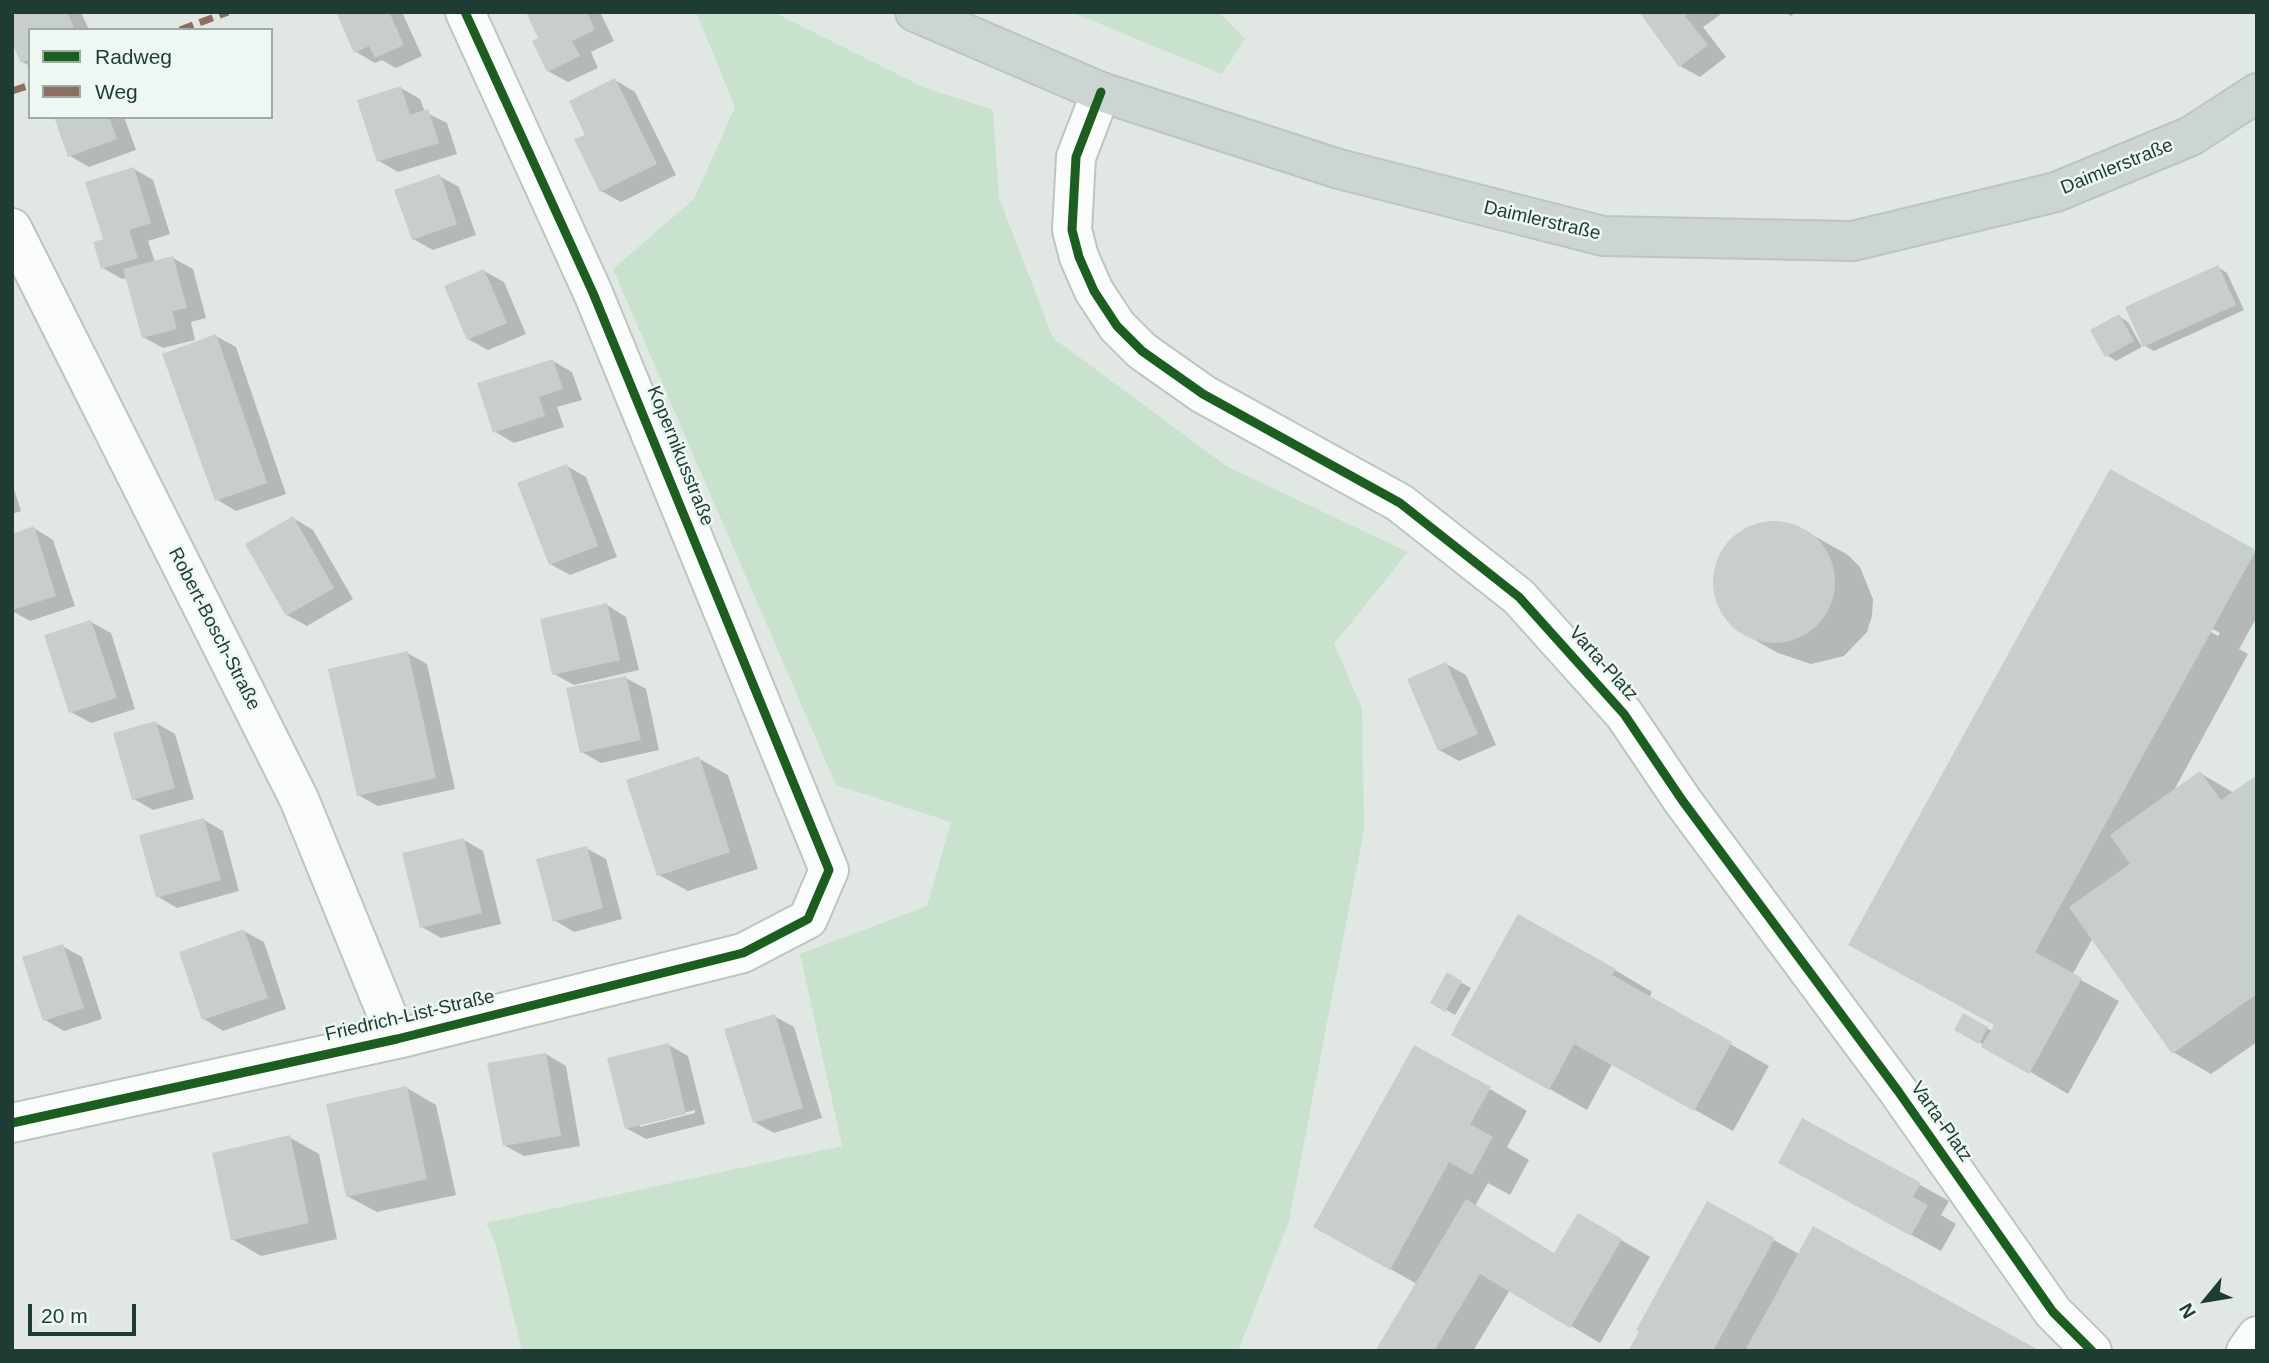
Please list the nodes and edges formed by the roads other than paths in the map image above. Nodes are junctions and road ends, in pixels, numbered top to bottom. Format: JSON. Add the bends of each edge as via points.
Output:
{"nodes":[{"id":1,"x":465,"y":12,"type":"edge"},
{"id":2,"x":915,"y":12,"type":"edge"},
{"id":3,"x":1101,"y":92,"type":"junction"},
{"id":4,"x":2257,"y":93,"type":"edge"},
{"id":5,"x":12,"y":228,"type":"edge"},
{"id":6,"x":808,"y":919,"type":"joint"},
{"id":7,"x":397,"y":1038,"type":"junction"},
{"id":8,"x":12,"y":1124,"type":"edge"},
{"id":9,"x":2257,"y":1336,"type":"edge"},
{"id":10,"x":2092,"y":1351,"type":"edge"},
{"id":11,"x":2246,"y":1351,"type":"edge"}],
"edges":[{"from":1,"to":6,"type":"street","name":"Kopernikusstraße","via":[[593,293],[808,813],[829,870]]},
{"from":2,"to":3,"type":"main road","name":"Daimlerstraße"},
{"from":3,"to":4,"type":"main road","name":"Daimlerstraße","via":[[1339,169],[1604,236],[1853,241],[2056,192],[2191,136]]},
{"from":3,"to":10,"type":"street","name":"Varta-Platz","via":[[1076,157],[1072,230],[1089,280],[1117,326],[1142,351],[1203,394],[1400,503],[1519,597],[1624,714],[2053,1312]]},
{"from":5,"to":7,"type":"street","name":"Robert-Bosch-Straße","via":[[299,799]]},
{"from":6,"to":7,"type":"street","name":"Friedrich-List-Straße","via":[[744,953]]},
{"from":7,"to":8,"type":"street","name":"Friedrich-List-Straße"},
{"from":9,"to":11,"type":"street"}]}
